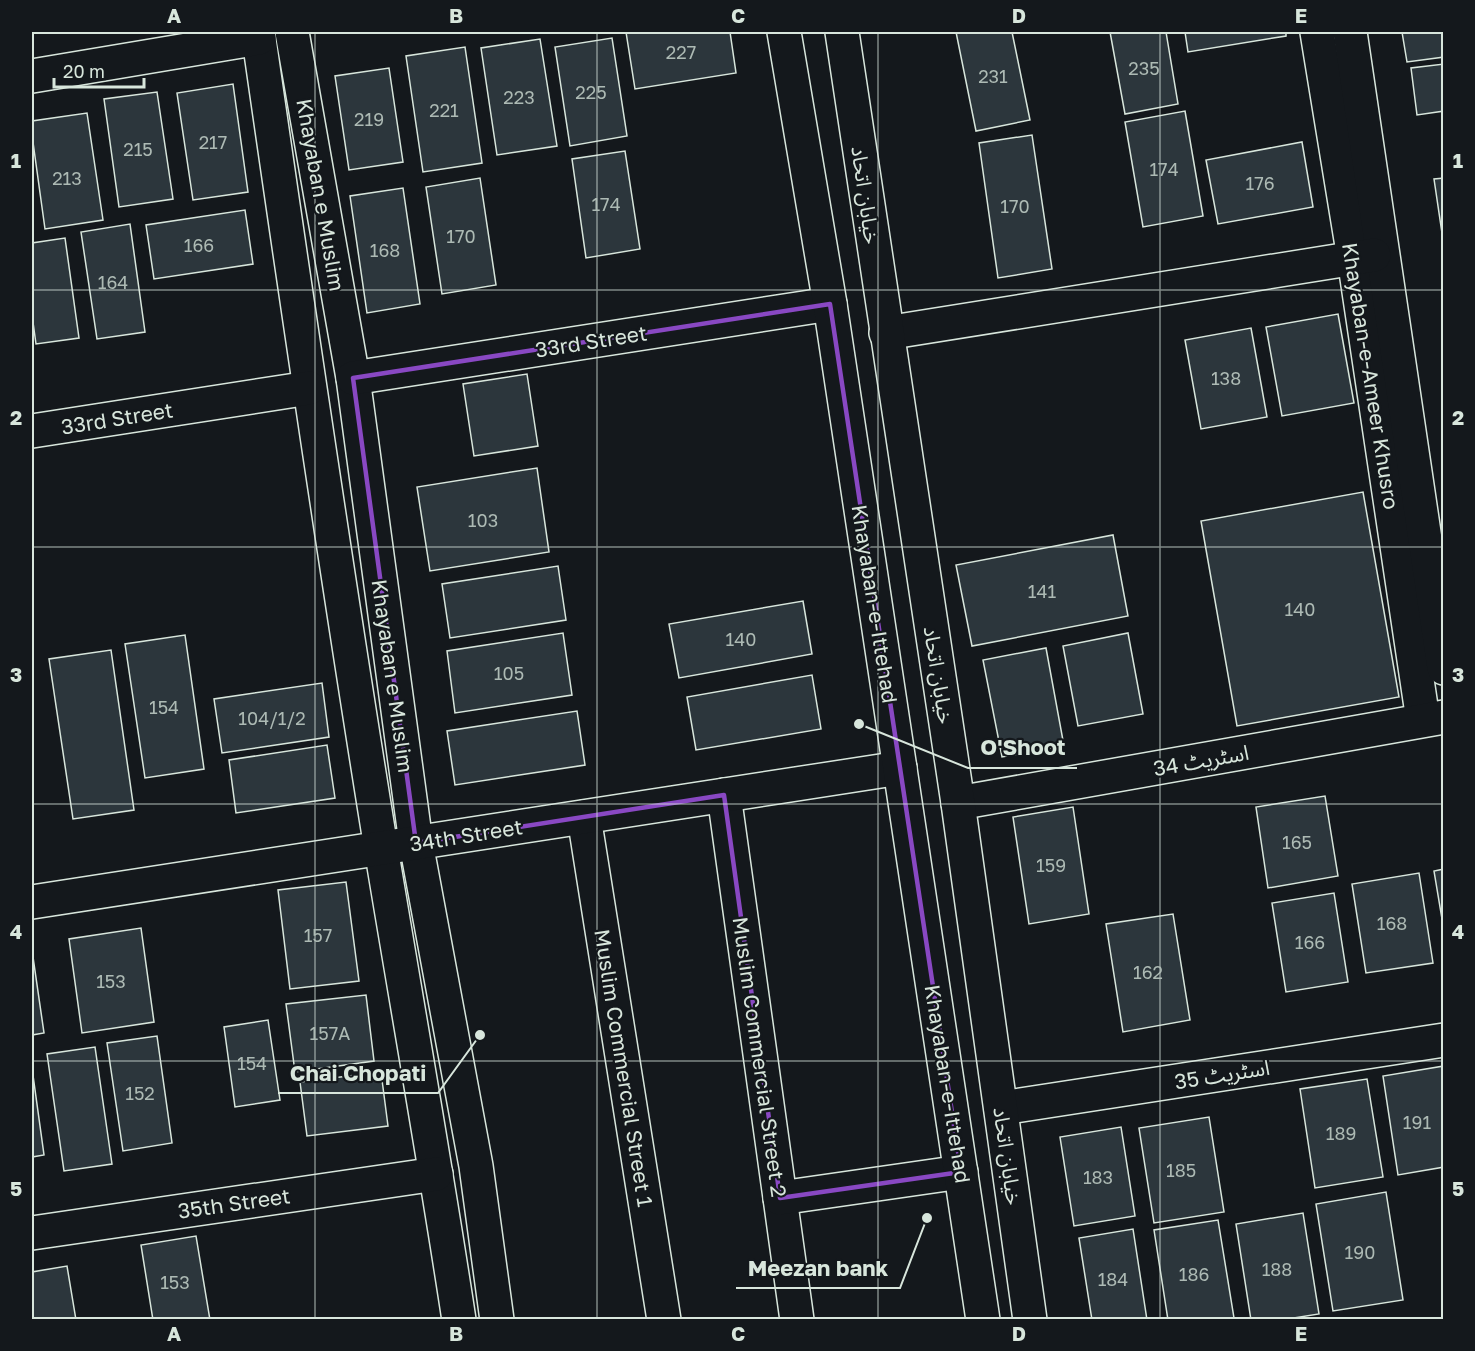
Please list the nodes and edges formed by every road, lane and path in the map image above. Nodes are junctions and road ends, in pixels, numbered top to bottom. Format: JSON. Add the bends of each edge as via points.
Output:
{"nodes":[{"id":1,"x":292,"y":32,"type":"edge"},
{"id":2,"x":784,"y":32,"type":"edge"},
{"id":3,"x":842,"y":32,"type":"edge"},
{"id":4,"x":1317,"y":32,"type":"edge"},
{"id":5,"x":1350,"y":32,"type":"edge"},
{"id":6,"x":258,"y":35,"type":"edge"},
{"id":7,"x":32,"y":76,"type":"edge"},
{"id":8,"x":1347,"y":116,"type":"junction"},
{"id":9,"x":323,"y":207,"type":"junction"},
{"id":10,"x":284,"y":211,"type":"junction"},
{"id":11,"x":1368,"y":256,"type":"junction"},
{"id":12,"x":830,"y":304,"type":"junction"},
{"id":13,"x":886,"y":333,"type":"junction"},
{"id":14,"x":353,"y":378,"type":"junction"},
{"id":15,"x":309,"y":388,"type":"junction"},
{"id":16,"x":32,"y":431,"type":"edge"},
{"id":17,"x":382,"y":593,"type":"junction"},
{"id":18,"x":342,"y":598,"type":"junction"},
{"id":19,"x":1443,"y":668,"type":"edge"},
{"id":20,"x":1433,"y":719,"type":"edge"},
{"id":21,"x":900,"y":768,"type":"junction"},
{"id":22,"x":724,"y":795,"type":"junction"},
{"id":23,"x":958,"y":803,"type":"junction"},
{"id":24,"x":584,"y":817,"type":"junction"},
{"id":25,"x":416,"y":843,"type":"junction"},
{"id":26,"x":381,"y":848,"type":"junction"},
{"id":27,"x":32,"y":902,"type":"edge"},
{"id":28,"x":1443,"y":1040,"type":"edge"},
{"id":29,"x":1001,"y":1108,"type":"junction"},
{"id":30,"x":961,"y":1172,"type":"junction"},
{"id":31,"x":436,"y":1174,"type":"junction"},
{"id":32,"x":780,"y":1198,"type":"junction"},
{"id":33,"x":32,"y":1233,"type":"edge"},
{"id":34,"x":495,"y":1309,"type":"edge"},
{"id":35,"x":458,"y":1312,"type":"edge"},
{"id":36,"x":664,"y":1320,"type":"edge"},
{"id":37,"x":797,"y":1320,"type":"edge"},
{"id":38,"x":983,"y":1320,"type":"edge"},
{"id":39,"x":1030,"y":1320,"type":"edge"}],
"edges":[{"from":1,"to":9,"type":"street","name":"Khayaban e Muslim"},
{"from":2,"to":12,"type":"street","name":"Khayaban-e-Ittehad"},
{"from":3,"to":13,"type":"street","name":"خیابان اتحاد"},
{"from":4,"to":8,"type":"street","name":"Khayaban-e-Ameer Khusro"},
{"from":5,"to":8,"type":"street","name":"Khayaban-e-Ameer Khusro"},
{"from":6,"to":7,"type":"street"},
{"from":6,"to":10,"type":"street","name":"Khayaban e Muslim"},
{"from":8,"to":11,"type":"street","name":"Khayaban-e-Ameer Khusro"},
{"from":9,"to":10,"type":"street"},
{"from":9,"to":14,"type":"street","name":"Khayaban e Muslim"},
{"from":10,"to":15,"type":"street","name":"Khayaban e Muslim"},
{"from":11,"to":13,"type":"street"},
{"from":11,"to":19,"type":"street","name":"Khayaban-e-Ameer Khusro"},
{"from":11,"to":20,"type":"street","name":"Khayaban-e-Ameer Khusro"},
{"from":12,"to":14,"type":"street","name":"33rd Street"},
{"from":12,"to":21,"type":"street","name":"Khayaban-e-Ittehad"},
{"from":13,"to":23,"type":"street","name":"خیابان اتحاد"},
{"from":14,"to":17,"type":"street","name":"Khayaban e Muslim"},
{"from":15,"to":16,"type":"street","name":"33rd Street"},
{"from":15,"to":18,"type":"street","name":"Khayaban e Muslim"},
{"from":17,"to":18,"type":"street"},
{"from":17,"to":25,"type":"street","name":"Khayaban e Muslim"},
{"from":18,"to":26,"type":"street","name":"Khayaban e Muslim"},
{"from":20,"to":23,"type":"street","name":"اسٹریٹ 34"},
{"from":21,"to":22,"type":"street","name":"34th Street"},
{"from":21,"to":30,"type":"street","name":"Khayaban-e-Ittehad"},
{"from":22,"to":24,"type":"street","name":"34th Street"},
{"from":22,"to":32,"type":"street","name":"Muslim Commercial Street 2"},
{"from":23,"to":29,"type":"street","name":"خیابان اتحاد"},
{"from":24,"to":25,"type":"street","name":"34th Street"},
{"from":24,"to":36,"type":"street","name":"Muslim Commercial Street 1"},
{"from":25,"to":26,"type":"street","name":"34th Street"},
{"from":25,"to":34,"type":"street","name":"Khayaban e Muslim","via":[[476,1166]]},
{"from":26,"to":27,"type":"street","name":"34th Street"},
{"from":26,"to":31,"type":"street","name":"Khayaban e Muslim"},
{"from":28,"to":29,"type":"street","name":"اسٹریٹ 35"},
{"from":29,"to":39,"type":"street","name":"خیابان اتحاد"},
{"from":30,"to":32,"type":"street"},
{"from":30,"to":38,"type":"street","name":"Khayaban-e-Ittehad"},
{"from":31,"to":33,"type":"street","name":"35th Street"},
{"from":31,"to":35,"type":"street","name":"Khayaban e Muslim"},
{"from":32,"to":37,"type":"street","name":"Muslim Commercial Street 2"},
{"from":34,"to":35,"type":"street"}]}
